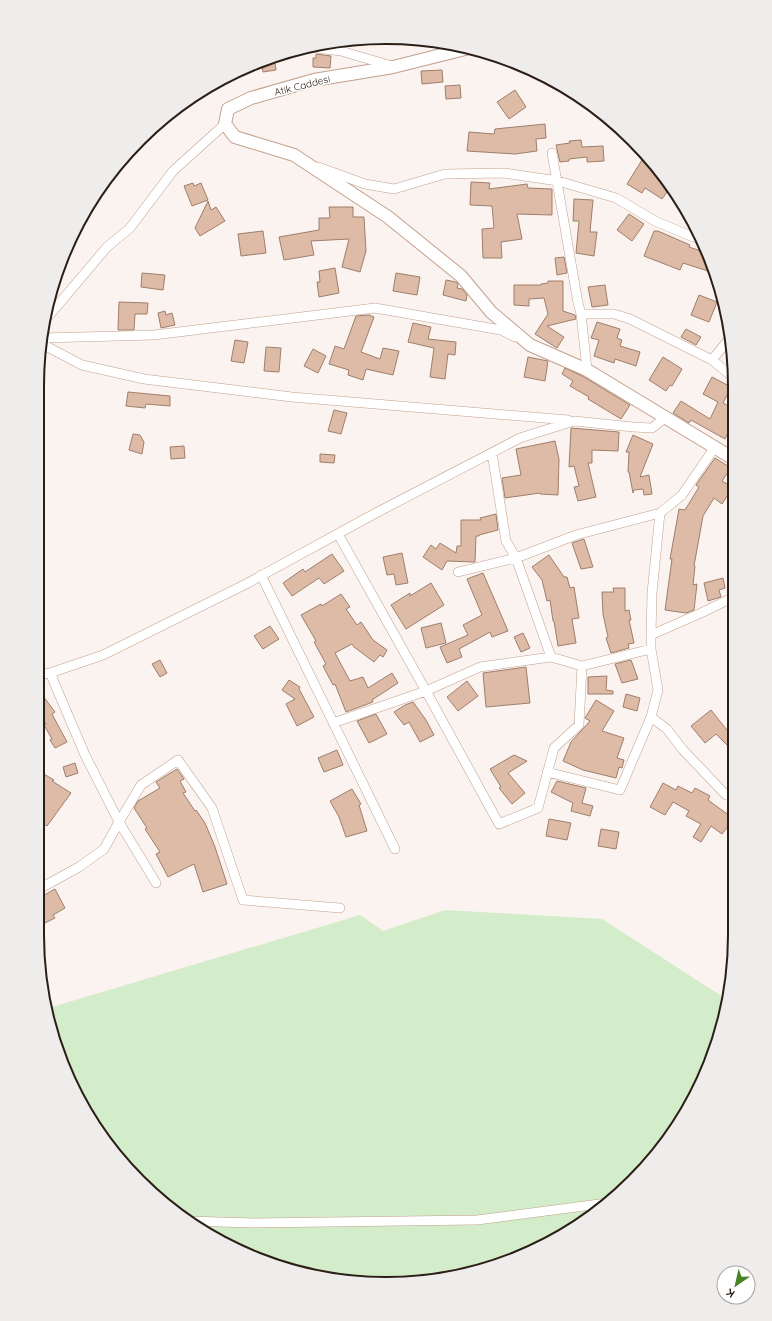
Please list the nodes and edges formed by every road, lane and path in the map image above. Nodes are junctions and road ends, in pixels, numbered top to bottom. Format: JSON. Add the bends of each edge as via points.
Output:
{"nodes":[{"id":1,"x":328,"y":49,"type":"edge"},
{"id":2,"x":455,"y":51,"type":"edge"},
{"id":3,"x":393,"y":67,"type":"junction"},
{"id":4,"x":225,"y":124,"type":"junction"},
{"id":5,"x":552,"y":153,"type":"dead end"},
{"id":6,"x":306,"y":163,"type":"junction"},
{"id":7,"x":558,"y":181,"type":"junction"},
{"id":8,"x":694,"y":237,"type":"edge"},
{"id":9,"x":53,"y":311,"type":"edge"},
{"id":10,"x":581,"y":314,"type":"junction"},
{"id":11,"x":48,"y":338,"type":"edge"},
{"id":12,"x":725,"y":344,"type":"edge"},
{"id":13,"x":530,"y":345,"type":"junction"},
{"id":14,"x":47,"y":346,"type":"edge"},
{"id":15,"x":712,"y":360,"type":"junction"},
{"id":16,"x":587,"y":370,"type":"junction"},
{"id":17,"x":727,"y":373,"type":"edge"},
{"id":18,"x":666,"y":418,"type":"junction"},
{"id":19,"x":574,"y":420,"type":"junction"},
{"id":20,"x":715,"y":447,"type":"junction"},
{"id":21,"x":492,"y":453,"type":"junction"},
{"id":22,"x":728,"y":455,"type":"edge"},
{"id":23,"x":660,"y":513,"type":"junction"},
{"id":24,"x":338,"y":534,"type":"junction"},
{"id":25,"x":516,"y":558,"type":"junction"},
{"id":26,"x":458,"y":572,"type":"dead end"},
{"id":27,"x":261,"y":576,"type":"junction"},
{"id":28,"x":728,"y":600,"type":"edge"},
{"id":29,"x":651,"y":635,"type":"junction"},
{"id":30,"x":651,"y":649,"type":"junction"},
{"id":31,"x":551,"y":657,"type":"junction"},
{"id":32,"x":582,"y":666,"type":"junction"},
{"id":33,"x":50,"y":673,"type":"junction"},
{"id":34,"x":44,"y":674,"type":"edge"},
{"id":35,"x":426,"y":691,"type":"junction"},
{"id":36,"x":651,"y":717,"type":"junction"},
{"id":37,"x":333,"y":723,"type":"junction"},
{"id":38,"x":547,"y":772,"type":"junction"},
{"id":39,"x":728,"y":796,"type":"edge"},
{"id":40,"x":119,"y":822,"type":"junction"},
{"id":41,"x":395,"y":849,"type":"dead end"},
{"id":42,"x":156,"y":883,"type":"dead end"},
{"id":43,"x":44,"y":886,"type":"edge"},
{"id":44,"x":340,"y":908,"type":"dead end"},
{"id":45,"x":596,"y":1204,"type":"edge"},
{"id":46,"x":200,"y":1221,"type":"edge"}],
"edges":[{"from":1,"to":3,"type":"street"},
{"from":2,"to":3,"type":"street","name":"Atik Caddesi"},
{"from":3,"to":4,"type":"street","name":"Atik Caddesi","via":[[314,80],[251,98],[228,109]]},
{"from":4,"to":6,"type":"street","via":[[235,137],[294,155]]},
{"from":4,"to":9,"type":"street","via":[[173,171],[130,228],[107,247]]},
{"from":5,"to":7,"type":"street"},
{"from":6,"to":7,"type":"street","via":[[366,184],[394,189],[445,174],[504,173]]},
{"from":6,"to":13,"type":"street","via":[[388,217],[449,266],[461,276],[491,312]]},
{"from":7,"to":8,"type":"street","via":[[616,198],[655,221]]},
{"from":7,"to":10,"type":"street"},
{"from":10,"to":15,"type":"street","via":[[614,314],[630,319]]},
{"from":10,"to":16,"type":"street"},
{"from":11,"to":13,"type":"street","via":[[154,335],[375,308],[501,330]]},
{"from":12,"to":15,"type":"street"},
{"from":13,"to":16,"type":"street"},
{"from":14,"to":19,"type":"street","via":[[82,365],[144,379],[292,397]]},
{"from":15,"to":17,"type":"street"},
{"from":16,"to":18,"type":"street"},
{"from":18,"to":19,"type":"street","via":[[652,428]]},
{"from":18,"to":20,"type":"street"},
{"from":19,"to":21,"type":"street","via":[[520,438]]},
{"from":20,"to":22,"type":"street"},
{"from":20,"to":23,"type":"street","via":[[682,495]]},
{"from":21,"to":24,"type":"street"},
{"from":21,"to":25,"type":"street","via":[[506,541]]},
{"from":23,"to":25,"type":"street","via":[[576,535]]},
{"from":23,"to":29,"type":"street","via":[[652,593]]},
{"from":24,"to":27,"type":"street"},
{"from":24,"to":35,"type":"street"},
{"from":25,"to":26,"type":"street"},
{"from":25,"to":31,"type":"street"},
{"from":27,"to":33,"type":"street","via":[[103,655]]},
{"from":27,"to":37,"type":"street"},
{"from":28,"to":29,"type":"street"},
{"from":29,"to":30,"type":"street"},
{"from":30,"to":32,"type":"street"},
{"from":30,"to":36,"type":"street","via":[[658,690]]},
{"from":31,"to":32,"type":"street"},
{"from":31,"to":35,"type":"street","via":[[480,667]]},
{"from":32,"to":38,"type":"street","via":[[579,725],[554,748]]},
{"from":33,"to":34,"type":"street"},
{"from":33,"to":40,"type":"street","via":[[85,755]]},
{"from":35,"to":37,"type":"street"},
{"from":35,"to":38,"type":"street","via":[[500,824],[538,808]]},
{"from":36,"to":38,"type":"street","via":[[620,790]]},
{"from":36,"to":39,"type":"street","via":[[667,729],[683,750]]},
{"from":37,"to":41,"type":"street"},
{"from":40,"to":42,"type":"street"},
{"from":40,"to":43,"type":"street","via":[[104,849],[79,867]]},
{"from":40,"to":44,"type":"street","via":[[141,785],[178,760],[212,808],[243,900]]},
{"from":45,"to":46,"type":"street","via":[[477,1220]]}]}
